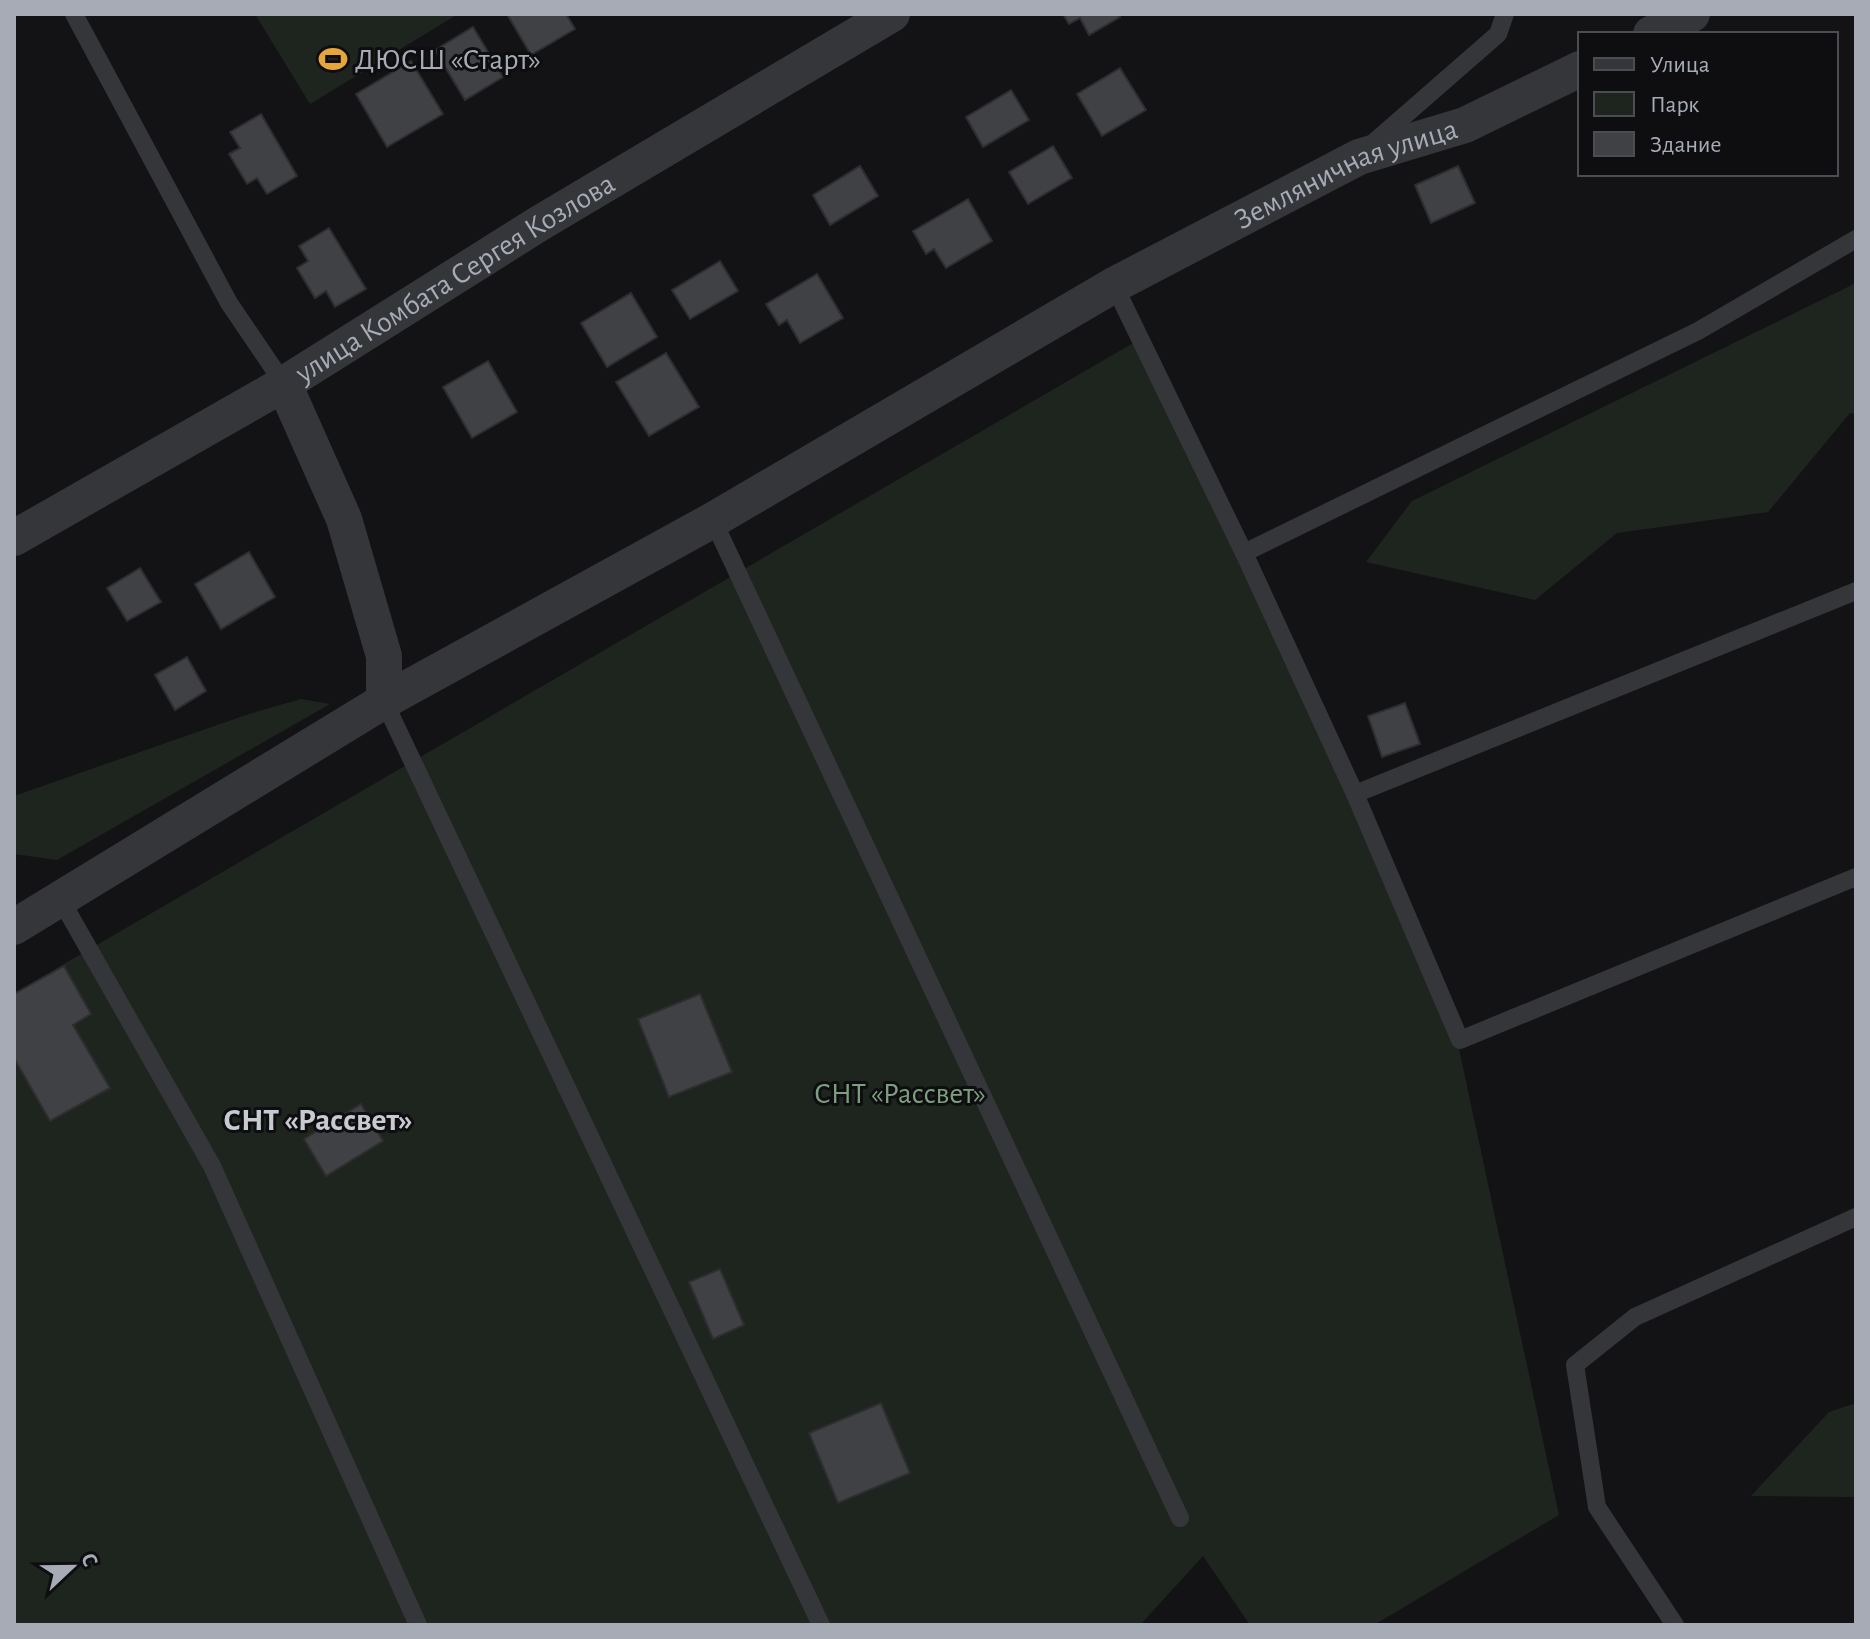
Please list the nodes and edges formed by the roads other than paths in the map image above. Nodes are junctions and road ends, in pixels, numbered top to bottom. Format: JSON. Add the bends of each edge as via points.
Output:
{"nodes":[{"id":1,"x":74,"y":14,"type":"edge"},
{"id":2,"x":892,"y":14,"type":"edge"},
{"id":3,"x":1505,"y":14,"type":"edge"},
{"id":4,"x":1692,"y":14,"type":"edge"},
{"id":5,"x":1655,"y":32,"type":"edge"},
{"id":6,"x":1578,"y":70,"type":"edge"},
{"id":7,"x":1359,"y":157,"type":"junction"},
{"id":8,"x":1856,"y":239,"type":"edge"},
{"id":9,"x":1114,"y":285,"type":"junction"},
{"id":10,"x":284,"y":384,"type":"junction"},
{"id":11,"x":713,"y":520,"type":"junction"},
{"id":12,"x":14,"y":538,"type":"edge"},
{"id":13,"x":1244,"y":553,"type":"junction"},
{"id":14,"x":1856,"y":591,"type":"edge"},
{"id":15,"x":384,"y":701,"type":"junction"},
{"id":16,"x":1355,"y":794,"type":"junction"},
{"id":17,"x":1856,"y":877,"type":"edge"},
{"id":18,"x":61,"y":900,"type":"junction"},
{"id":19,"x":14,"y":927,"type":"edge"},
{"id":20,"x":1856,"y":1217,"type":"edge"},
{"id":21,"x":1180,"y":1518,"type":"dead end"},
{"id":22,"x":418,"y":1625,"type":"edge"},
{"id":23,"x":821,"y":1625,"type":"edge"},
{"id":24,"x":1675,"y":1625,"type":"edge"}],
"edges":[{"from":1,"to":10,"type":"lane","via":[[229,303]]},
{"from":2,"to":10,"type":"street","name":"улица Комбата Сергея Козлова","via":[[540,223]]},
{"from":3,"to":7,"type":"lane","via":[[1498,34]]},
{"from":4,"to":5,"type":"street"},
{"from":6,"to":7,"type":"street","name":"Земляничная улица","via":[[1465,125]]},
{"from":7,"to":9,"type":"street","name":"Земляничная улица"},
{"from":8,"to":13,"type":"lane","via":[[1698,331]]},
{"from":9,"to":11,"type":"street","name":"Земляничная улица"},
{"from":9,"to":13,"type":"lane"},
{"from":10,"to":12,"type":"street","name":"улица Комбата Сергея Козлова"},
{"from":10,"to":15,"type":"street","via":[[344,519],[384,656]]},
{"from":11,"to":15,"type":"street","name":"Земляничная улица"},
{"from":11,"to":21,"type":"lane"},
{"from":13,"to":16,"type":"lane"},
{"from":14,"to":16,"type":"lane"},
{"from":15,"to":18,"type":"street","name":"Земляничная улица"},
{"from":15,"to":23,"type":"lane"},
{"from":16,"to":17,"type":"lane","via":[[1460,1040]]},
{"from":18,"to":19,"type":"street","name":"Земляничная улица"},
{"from":18,"to":22,"type":"lane","via":[[212,1166]]},
{"from":20,"to":24,"type":"lane","via":[[1635,1317],[1575,1365],[1597,1507]]}]}
